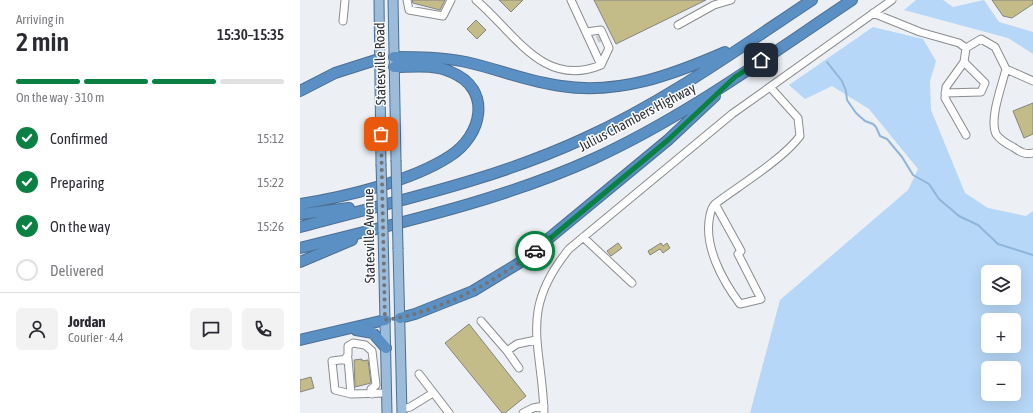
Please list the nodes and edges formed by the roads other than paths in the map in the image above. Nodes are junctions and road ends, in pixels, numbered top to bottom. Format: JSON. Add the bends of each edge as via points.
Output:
{"nodes":[{"id":1,"x":345,"y":0,"type":"edge"},
{"id":2,"x":379,"y":0,"type":"edge"},
{"id":3,"x":393,"y":0,"type":"edge"},
{"id":4,"x":407,"y":0,"type":"edge"},
{"id":5,"x":451,"y":0,"type":"edge"},
{"id":6,"x":476,"y":0,"type":"edge"},
{"id":7,"x":570,"y":0,"type":"edge"},
{"id":8,"x":731,"y":0,"type":"edge"},
{"id":9,"x":812,"y":0,"type":"edge"},
{"id":10,"x":852,"y":0,"type":"edge"},
{"id":11,"x":892,"y":0,"type":"edge"},
{"id":12,"x":873,"y":13,"type":"junction"},
{"id":13,"x":343,"y":22,"type":"dead end"},
{"id":14,"x":678,"y":25,"type":"dead end"},
{"id":15,"x":586,"y":32,"type":"junction"},
{"id":16,"x":752,"y":40,"type":"junction"},
{"id":17,"x":603,"y":44,"type":"tunnel mouth"},
{"id":18,"x":966,"y":48,"type":"junction"},
{"id":19,"x":606,"y":55,"type":"junction"},
{"id":20,"x":379,"y":59,"type":"junction"},
{"id":21,"x":394,"y":62,"type":"junction"},
{"id":22,"x":964,"y":62,"type":"junction"},
{"id":23,"x":601,"y":65,"type":"junction"},
{"id":24,"x":1006,"y":69,"type":"junction"},
{"id":25,"x":735,"y":77,"type":"junction"},
{"id":26,"x":1033,"y":81,"type":"edge"},
{"id":27,"x":770,"y":87,"type":"junction"},
{"id":28,"x":300,"y":91,"type":"edge"},
{"id":29,"x":946,"y":93,"type":"junction"},
{"id":30,"x":966,"y":135,"type":"dead end"},
{"id":31,"x":1033,"y":152,"type":"edge"},
{"id":32,"x":300,"y":204,"type":"edge"},
{"id":33,"x":385,"y":204,"type":"junction"},
{"id":34,"x":715,"y":204,"type":"junction"},
{"id":35,"x":300,"y":214,"type":"edge"},
{"id":36,"x":385,"y":226,"type":"junction"},
{"id":37,"x":300,"y":227,"type":"edge"},
{"id":38,"x":583,"y":237,"type":"junction"},
{"id":39,"x":300,"y":248,"type":"edge"},
{"id":40,"x":300,"y":262,"type":"edge"},
{"id":41,"x":632,"y":283,"type":"dead end"},
{"id":42,"x":400,"y":318,"type":"junction"},
{"id":43,"x":385,"y":320,"type":"junction"},
{"id":44,"x":481,"y":321,"type":"dead end"},
{"id":45,"x":350,"y":330,"type":"junction"},
{"id":46,"x":300,"y":340,"type":"edge"},
{"id":47,"x":536,"y":340,"type":"junction"},
{"id":48,"x":386,"y":348,"type":"junction"},
{"id":49,"x":507,"y":351,"type":"junction"},
{"id":50,"x":344,"y":360,"type":"junction"},
{"id":51,"x":519,"y":368,"type":"dead end"},
{"id":52,"x":419,"y":374,"type":"dead end"},
{"id":53,"x":386,"y":393,"type":"junction"},
{"id":54,"x":433,"y":393,"type":"junction"},
{"id":55,"x":351,"y":394,"type":"junction"},
{"id":56,"x":372,"y":394,"type":"junction"},
{"id":57,"x":544,"y":409,"type":"edge"},
{"id":58,"x":406,"y":411,"type":"edge"},
{"id":59,"x":387,"y":413,"type":"edge"},
{"id":60,"x":449,"y":413,"type":"edge"},
{"id":61,"x":524,"y":413,"type":"edge"}],
"edges":[{"from":1,"to":13,"type":"street"},
{"from":2,"to":20,"type":"main road","name":"Statesville Road"},
{"from":3,"to":21,"type":"main road","name":"Statesville Road"},
{"from":4,"to":5,"type":"street","via":[[409,10],[443,16]]},
{"from":6,"to":23,"type":"street","via":[[544,64],[574,71],[588,70]]},
{"from":7,"to":15,"type":"street"},
{"from":8,"to":14,"type":"street","via":[[714,5]]},
{"from":9,"to":16,"type":"highway","name":"Julius Chambers Highway"},
{"from":10,"to":25,"type":"highway","name":"Julius Chambers Highway"},
{"from":11,"to":12,"type":"street"},
{"from":12,"to":18,"type":"street","via":[[920,32],[959,43]]},
{"from":12,"to":27,"type":"street"},
{"from":15,"to":19,"type":"street","via":[[597,33],[601,30],[609,48]]},
{"from":15,"to":23,"type":"street"},
{"from":16,"to":21,"type":"highway","via":[[667,76],[636,84],[600,88],[548,84],[444,58]]},
{"from":16,"to":33,"type":"highway","name":"Julius Chambers Highway","via":[[663,97],[584,139],[501,171]]},
{"from":17,"to":19,"type":"street"},
{"from":18,"to":22,"type":"street"},
{"from":18,"to":24,"type":"street","via":[[981,39],[987,41],[995,47]]},
{"from":19,"to":23,"type":"street"},
{"from":20,"to":21,"type":"main road"},
{"from":20,"to":28,"type":"highway","via":[[335,73]]},
{"from":20,"to":43,"type":"main road","name":"Statesville Avenue","bridge":true},
{"from":21,"to":32,"type":"highway","via":[[438,68],[452,72],[468,83],[475,94],[478,107],[476,127],[469,140],[451,156],[420,172],[369,189]]},
{"from":21,"to":42,"type":"main road","name":"Statesville Road","bridge":true},
{"from":22,"to":29,"type":"street","via":[[946,87]]},
{"from":22,"to":29,"type":"street","via":[[985,83],[981,92]]},
{"from":24,"to":26,"type":"street"},
{"from":24,"to":31,"type":"street","via":[[995,112],[996,133],[1024,154]]},
{"from":25,"to":36,"type":"highway","name":"Julius Chambers Highway","via":[[655,127],[572,168],[494,196]]},
{"from":25,"to":42,"type":"highway","via":[[668,140],[520,263],[473,291]]},
{"from":27,"to":34,"type":"street","via":[[798,118],[800,136],[794,144]]},
{"from":27,"to":38,"type":"street","via":[[712,130]]},
{"from":29,"to":30,"type":"street","via":[[945,98]]},
{"from":33,"to":35,"type":"highway"},
{"from":33,"to":37,"type":"highway","name":"Julius Chambers Highway"},
{"from":34,"to":34,"type":"street","via":[[707,228],[714,258],[740,304],[760,299],[738,254],[741,251]]},
{"from":36,"to":39,"type":"highway","name":"Julius Chambers Highway"},
{"from":36,"to":40,"type":"highway"},
{"from":38,"to":41,"type":"street"},
{"from":38,"to":47,"type":"street","via":[[562,258],[544,289],[538,310]]},
{"from":42,"to":43,"type":"main road"},
{"from":42,"to":58,"type":"main road"},
{"from":43,"to":45,"type":"highway"},
{"from":43,"to":48,"type":"main road","name":"Statesville Avenue"},
{"from":44,"to":49,"type":"street"},
{"from":45,"to":46,"type":"highway"},
{"from":45,"to":48,"type":"highway","via":[[373,333]]},
{"from":47,"to":49,"type":"street","via":[[517,344]]},
{"from":47,"to":57,"type":"street"},
{"from":48,"to":53,"type":"main road","name":"Statesville Avenue"},
{"from":49,"to":51,"type":"street"},
{"from":50,"to":55,"type":"street","via":[[348,359]]},
{"from":50,"to":55,"type":"street","via":[[332,361],[335,390]]},
{"from":50,"to":56,"type":"street","via":[[348,355],[348,346],[353,343],[366,344],[372,351],[376,385],[371,389]]},
{"from":52,"to":54,"type":"street"},
{"from":53,"to":56,"type":"street"},
{"from":53,"to":59,"type":"main road","name":"Statesville Avenue"},
{"from":54,"to":58,"type":"street"},
{"from":54,"to":60,"type":"street"},
{"from":55,"to":56,"type":"street"},
{"from":57,"to":61,"type":"street","via":[[533,408]]}]}
